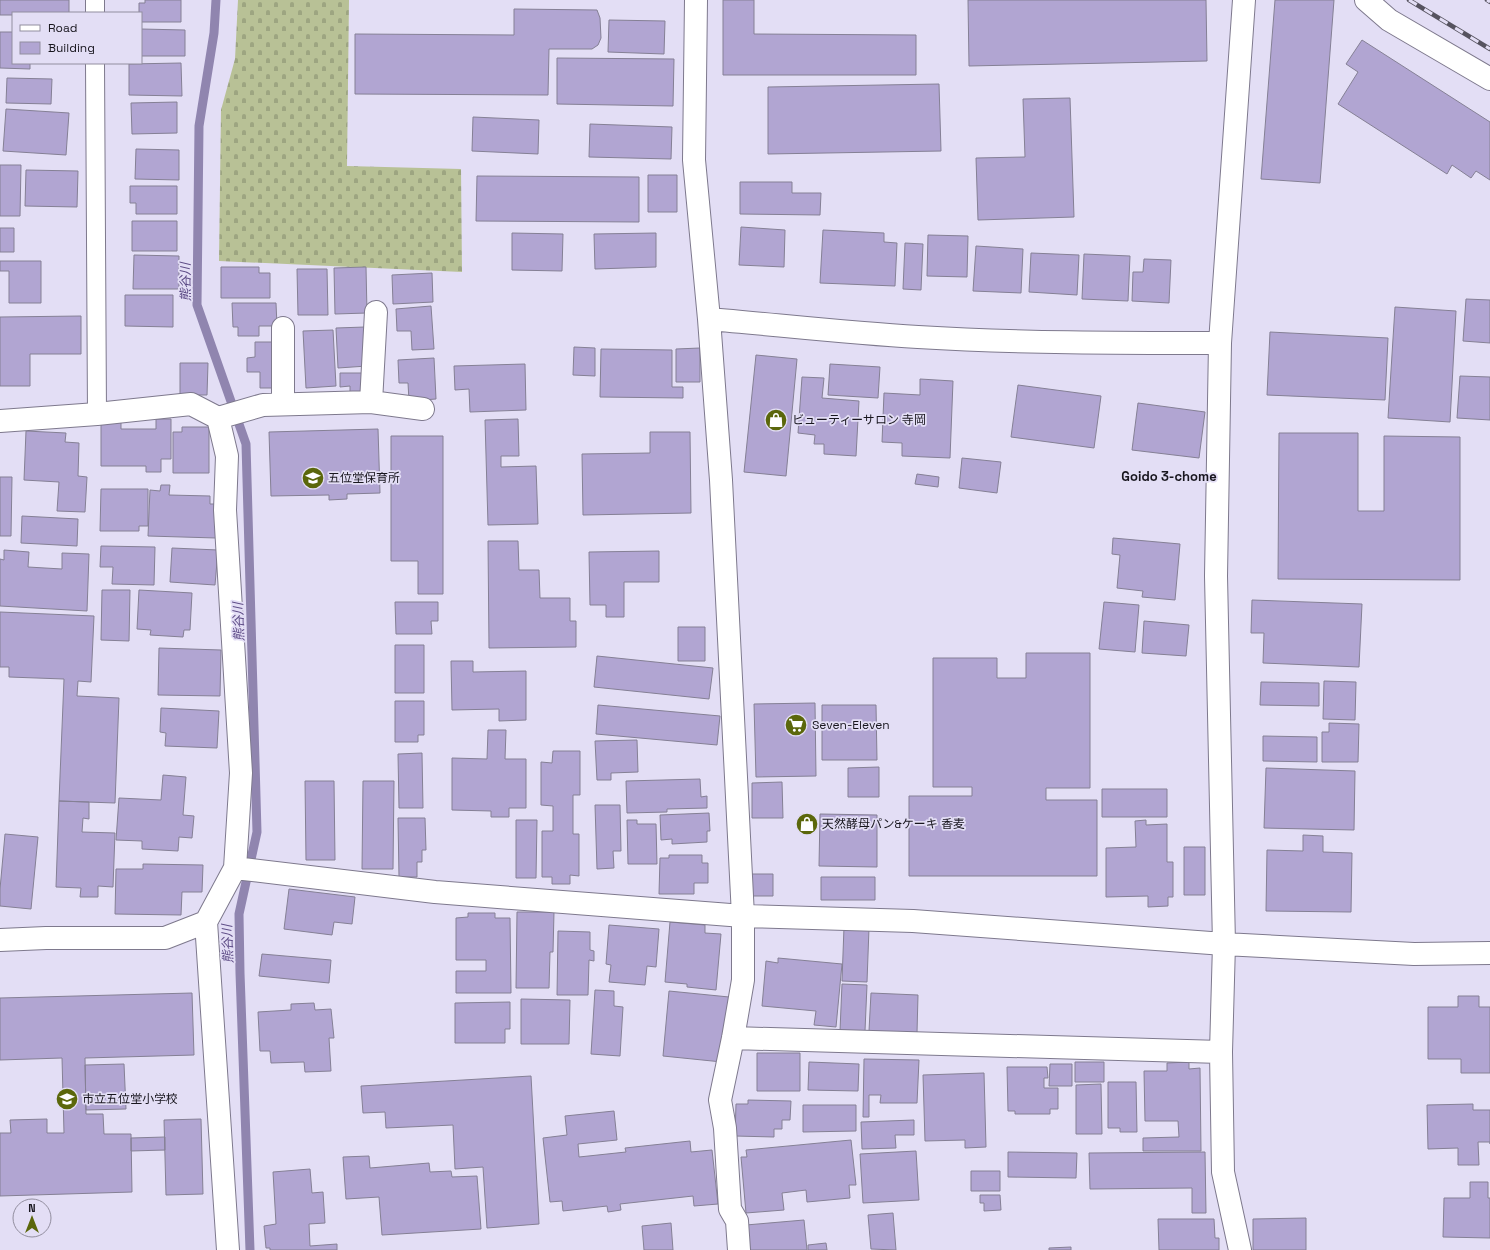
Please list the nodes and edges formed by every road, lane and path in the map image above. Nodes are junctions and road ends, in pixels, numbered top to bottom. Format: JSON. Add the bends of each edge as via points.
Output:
{"nodes":[{"id":1,"x":95,"y":0,"type":"edge"},
{"id":2,"x":696,"y":0,"type":"edge"},
{"id":3,"x":1244,"y":0,"type":"edge"},
{"id":4,"x":1366,"y":0,"type":"edge"},
{"id":5,"x":95,"y":12,"type":"edge"},
{"id":6,"x":95,"y":64,"type":"edge"},
{"id":7,"x":1490,"y":79,"type":"edge"},
{"id":8,"x":376,"y":312,"type":"dead end"},
{"id":9,"x":710,"y":318,"type":"junction"},
{"id":10,"x":284,"y":328,"type":"dead end"},
{"id":11,"x":1220,"y":344,"type":"junction"},
{"id":12,"x":372,"y":402,"type":"junction"},
{"id":13,"x":273,"y":404,"type":"junction"},
{"id":14,"x":423,"y":409,"type":"dead end"},
{"id":15,"x":97,"y":414,"type":"junction"},
{"id":16,"x":218,"y":418,"type":"junction"},
{"id":17,"x":0,"y":421,"type":"edge"},
{"id":18,"x":246,"y":869,"type":"junction"},
{"id":19,"x":743,"y":916,"type":"junction"},
{"id":20,"x":206,"y":922,"type":"junction"},
{"id":21,"x":0,"y":940,"type":"edge"},
{"id":22,"x":1224,"y":944,"type":"junction"},
{"id":23,"x":1490,"y":953,"type":"edge"},
{"id":24,"x":734,"y":1038,"type":"junction"},
{"id":25,"x":1221,"y":1052,"type":"junction"},
{"id":26,"x":228,"y":1250,"type":"edge"},
{"id":27,"x":739,"y":1250,"type":"edge"},
{"id":28,"x":1240,"y":1250,"type":"edge"}],
"edges":[{"from":1,"to":5,"type":"lane"},
{"from":2,"to":9,"type":"street","via":[[694,160]]},
{"from":3,"to":11,"type":"street"},
{"from":4,"to":7,"type":"street","via":[[1389,20]]},
{"from":6,"to":15,"type":"lane"},
{"from":8,"to":12,"type":"street"},
{"from":9,"to":11,"type":"street","via":[[925,337],[1045,342]]},
{"from":9,"to":19,"type":"street","via":[[721,480]]},
{"from":10,"to":13,"type":"street"},
{"from":11,"to":22,"type":"street","via":[[1216,576]]},
{"from":12,"to":13,"type":"street"},
{"from":12,"to":14,"type":"street"},
{"from":13,"to":16,"type":"street"},
{"from":15,"to":16,"type":"street","via":[[191,404]]},
{"from":15,"to":17,"type":"street"},
{"from":16,"to":18,"type":"street","via":[[227,456],[224,510]]},
{"from":18,"to":19,"type":"street","via":[[435,892]]},
{"from":18,"to":20,"type":"street"},
{"from":19,"to":22,"type":"street","via":[[913,921]]},
{"from":19,"to":24,"type":"street","via":[[743,980]]},
{"from":20,"to":21,"type":"street","via":[[165,938]]},
{"from":20,"to":26,"type":"street"},
{"from":22,"to":23,"type":"street","via":[[1414,954]]},
{"from":22,"to":25,"type":"street"},
{"from":24,"to":25,"type":"street"},
{"from":24,"to":27,"type":"street","via":[[720,1100],[726,1128],[730,1209],[737,1221]]},
{"from":25,"to":28,"type":"street","via":[[1223,1172]]}]}
